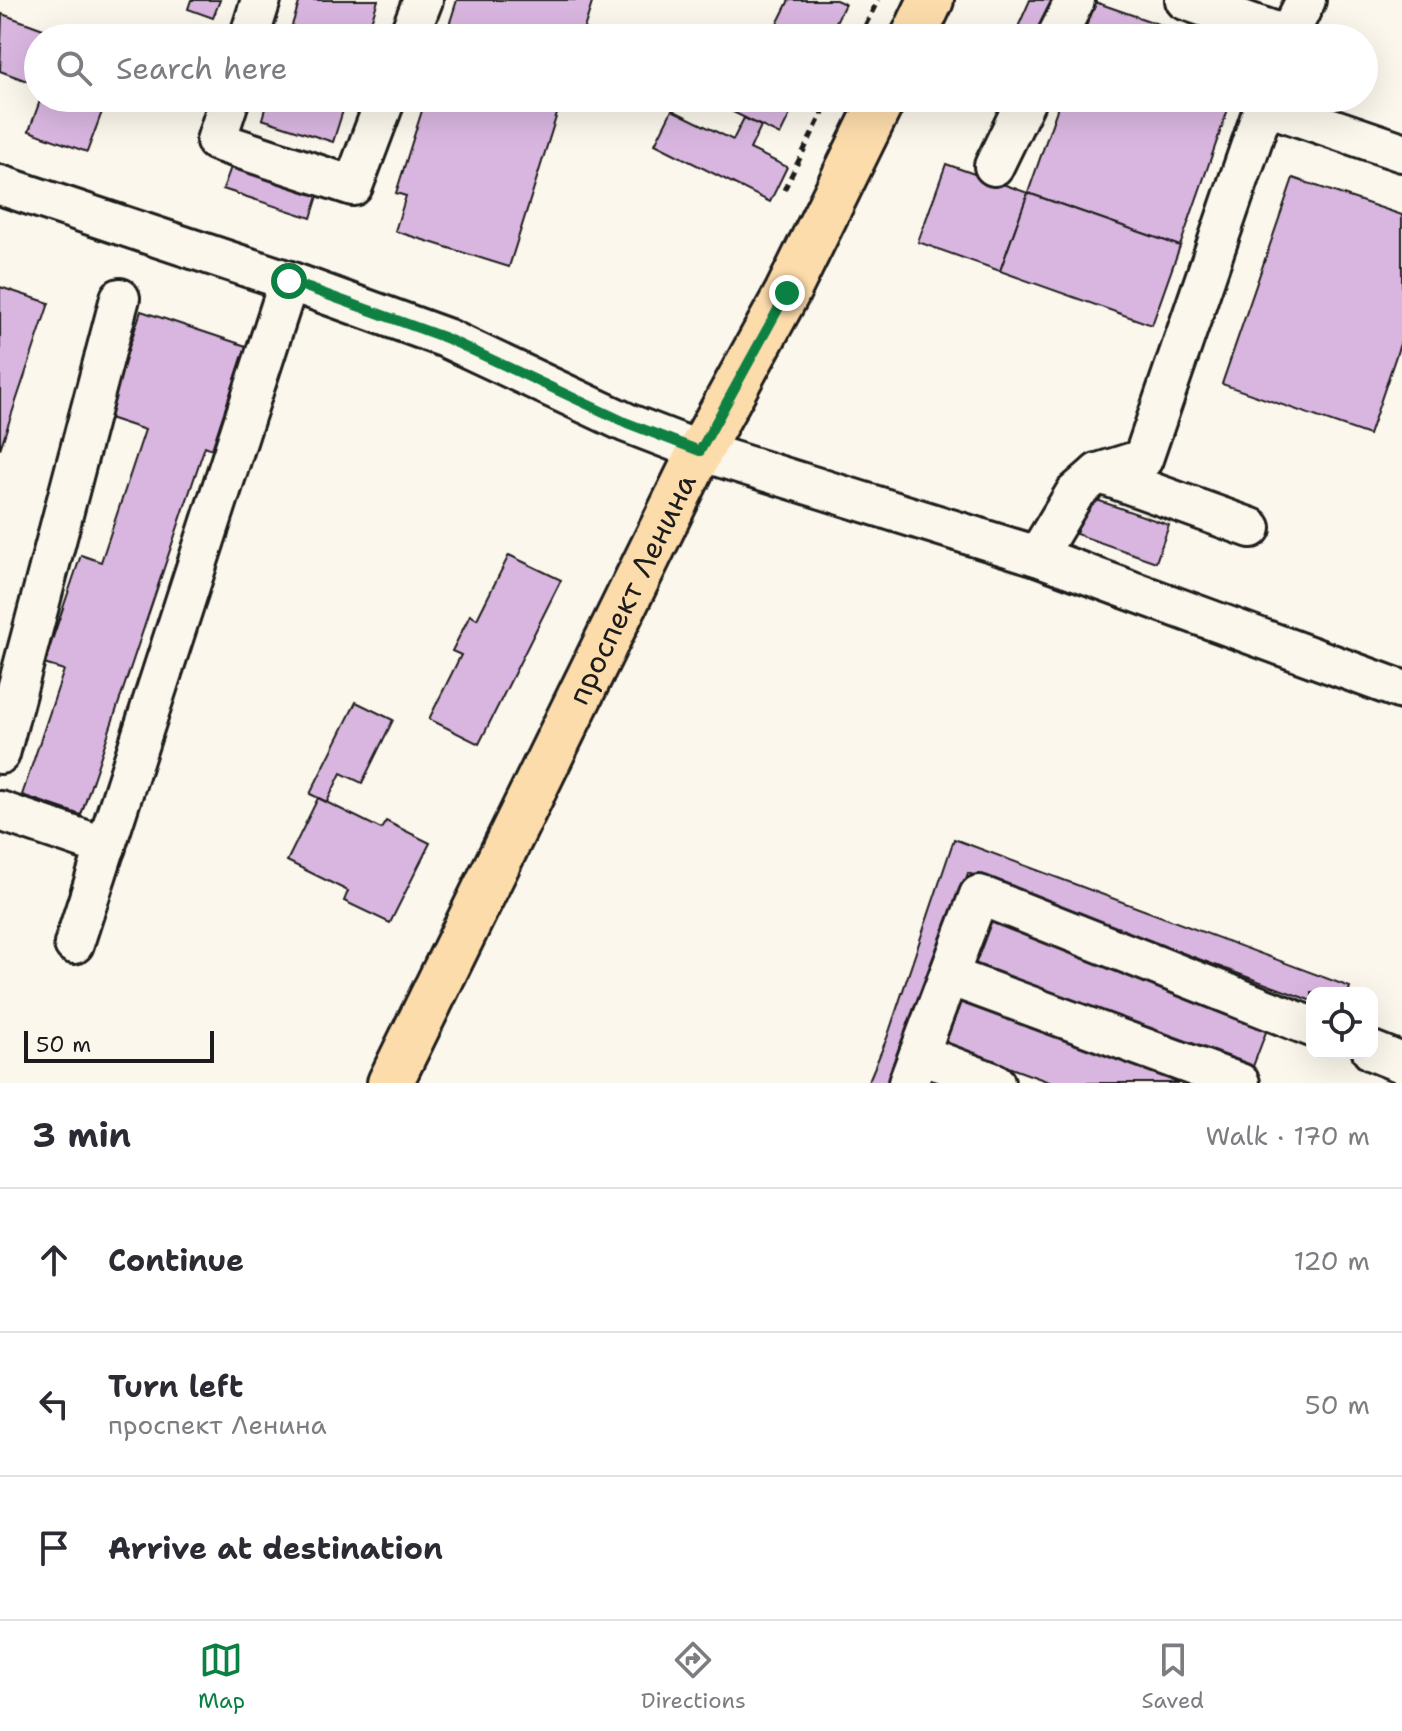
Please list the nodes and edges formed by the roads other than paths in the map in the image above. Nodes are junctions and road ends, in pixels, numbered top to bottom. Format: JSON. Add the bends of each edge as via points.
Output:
{"nodes":[{"id":1,"x":261,"y":0,"type":"edge"},
{"id":2,"x":423,"y":0,"type":"edge"},
{"id":3,"x":931,"y":0,"type":"edge"},
{"id":4,"x":1075,"y":0,"type":"edge"},
{"id":5,"x":1185,"y":0,"type":"edge"},
{"id":6,"x":1306,"y":0,"type":"edge"},
{"id":7,"x":253,"y":24,"type":"edge"},
{"id":8,"x":414,"y":24,"type":"edge"},
{"id":9,"x":920,"y":24,"type":"edge"},
{"id":10,"x":1063,"y":24,"type":"edge"},
{"id":11,"x":1251,"y":24,"type":"edge"},
{"id":12,"x":1294,"y":24,"type":"edge"},
{"id":13,"x":225,"y":112,"type":"edge"},
{"id":14,"x":381,"y":112,"type":"edge"},
{"id":15,"x":876,"y":112,"type":"edge"},
{"id":16,"x":1020,"y":112,"type":"edge"},
{"id":17,"x":1262,"y":112,"type":"edge"},
{"id":18,"x":1292,"y":112,"type":"edge"},
{"id":19,"x":1402,"y":152,"type":"edge"},
{"id":20,"x":994,"y":166,"type":"dead end"},
{"id":21,"x":0,"y":185,"type":"edge"},
{"id":22,"x":289,"y":281,"type":"junction"},
{"id":23,"x":120,"y":298,"type":"dead end"},
{"id":24,"x":700,"y":451,"type":"junction"},
{"id":25,"x":1098,"y":473,"type":"junction"},
{"id":26,"x":1251,"y":528,"type":"dead end"},
{"id":27,"x":1037,"y":556,"type":"junction"},
{"id":28,"x":1402,"y":690,"type":"edge"},
{"id":29,"x":0,"y":754,"type":"edge"},
{"id":30,"x":0,"y":811,"type":"edge"},
{"id":31,"x":106,"y":847,"type":"junction"},
{"id":32,"x":74,"y":944,"type":"dead end"},
{"id":33,"x":949,"y":976,"type":"junction"},
{"id":34,"x":1306,"y":1025,"type":"edge"},
{"id":35,"x":1378,"y":1054,"type":"edge"},
{"id":36,"x":1402,"y":1065,"type":"edge"},
{"id":37,"x":913,"y":1069,"type":"edge"},
{"id":38,"x":390,"y":1083,"type":"edge"},
{"id":39,"x":995,"y":1083,"type":"edge"},
{"id":40,"x":1240,"y":1083,"type":"edge"},
{"id":41,"x":1383,"y":1083,"type":"edge"}],
"edges":[{"from":1,"to":7,"type":"street"},
{"from":2,"to":8,"type":"street"},
{"from":3,"to":9,"type":"main road"},
{"from":4,"to":10,"type":"street"},
{"from":5,"to":11,"type":"street"},
{"from":6,"to":12,"type":"street"},
{"from":13,"to":14,"type":"street","via":[[216,141],[353,186]]},
{"from":15,"to":24,"type":"main road","name":"проспект Ленина","via":[[787,293]]},
{"from":16,"to":20,"type":"street"},
{"from":17,"to":25,"type":"street","via":[[1143,459]]},
{"from":18,"to":19,"type":"street"},
{"from":21,"to":22,"type":"street"},
{"from":22,"to":24,"type":"street","via":[[446,338],[627,423]]},
{"from":22,"to":31,"type":"street"},
{"from":23,"to":29,"type":"street"},
{"from":24,"to":27,"type":"street"},
{"from":24,"to":38,"type":"main road","name":"проспект Ленина"},
{"from":25,"to":26,"type":"street"},
{"from":25,"to":27,"type":"street","via":[[1075,493]]},
{"from":27,"to":28,"type":"street"},
{"from":30,"to":31,"type":"street"},
{"from":31,"to":32,"type":"street"},
{"from":33,"to":34,"type":"street","via":[[979,895]]},
{"from":33,"to":37,"type":"street"},
{"from":33,"to":40,"type":"street"},
{"from":35,"to":36,"type":"street"},
{"from":36,"to":41,"type":"street"},
{"from":37,"to":39,"type":"street"}]}
